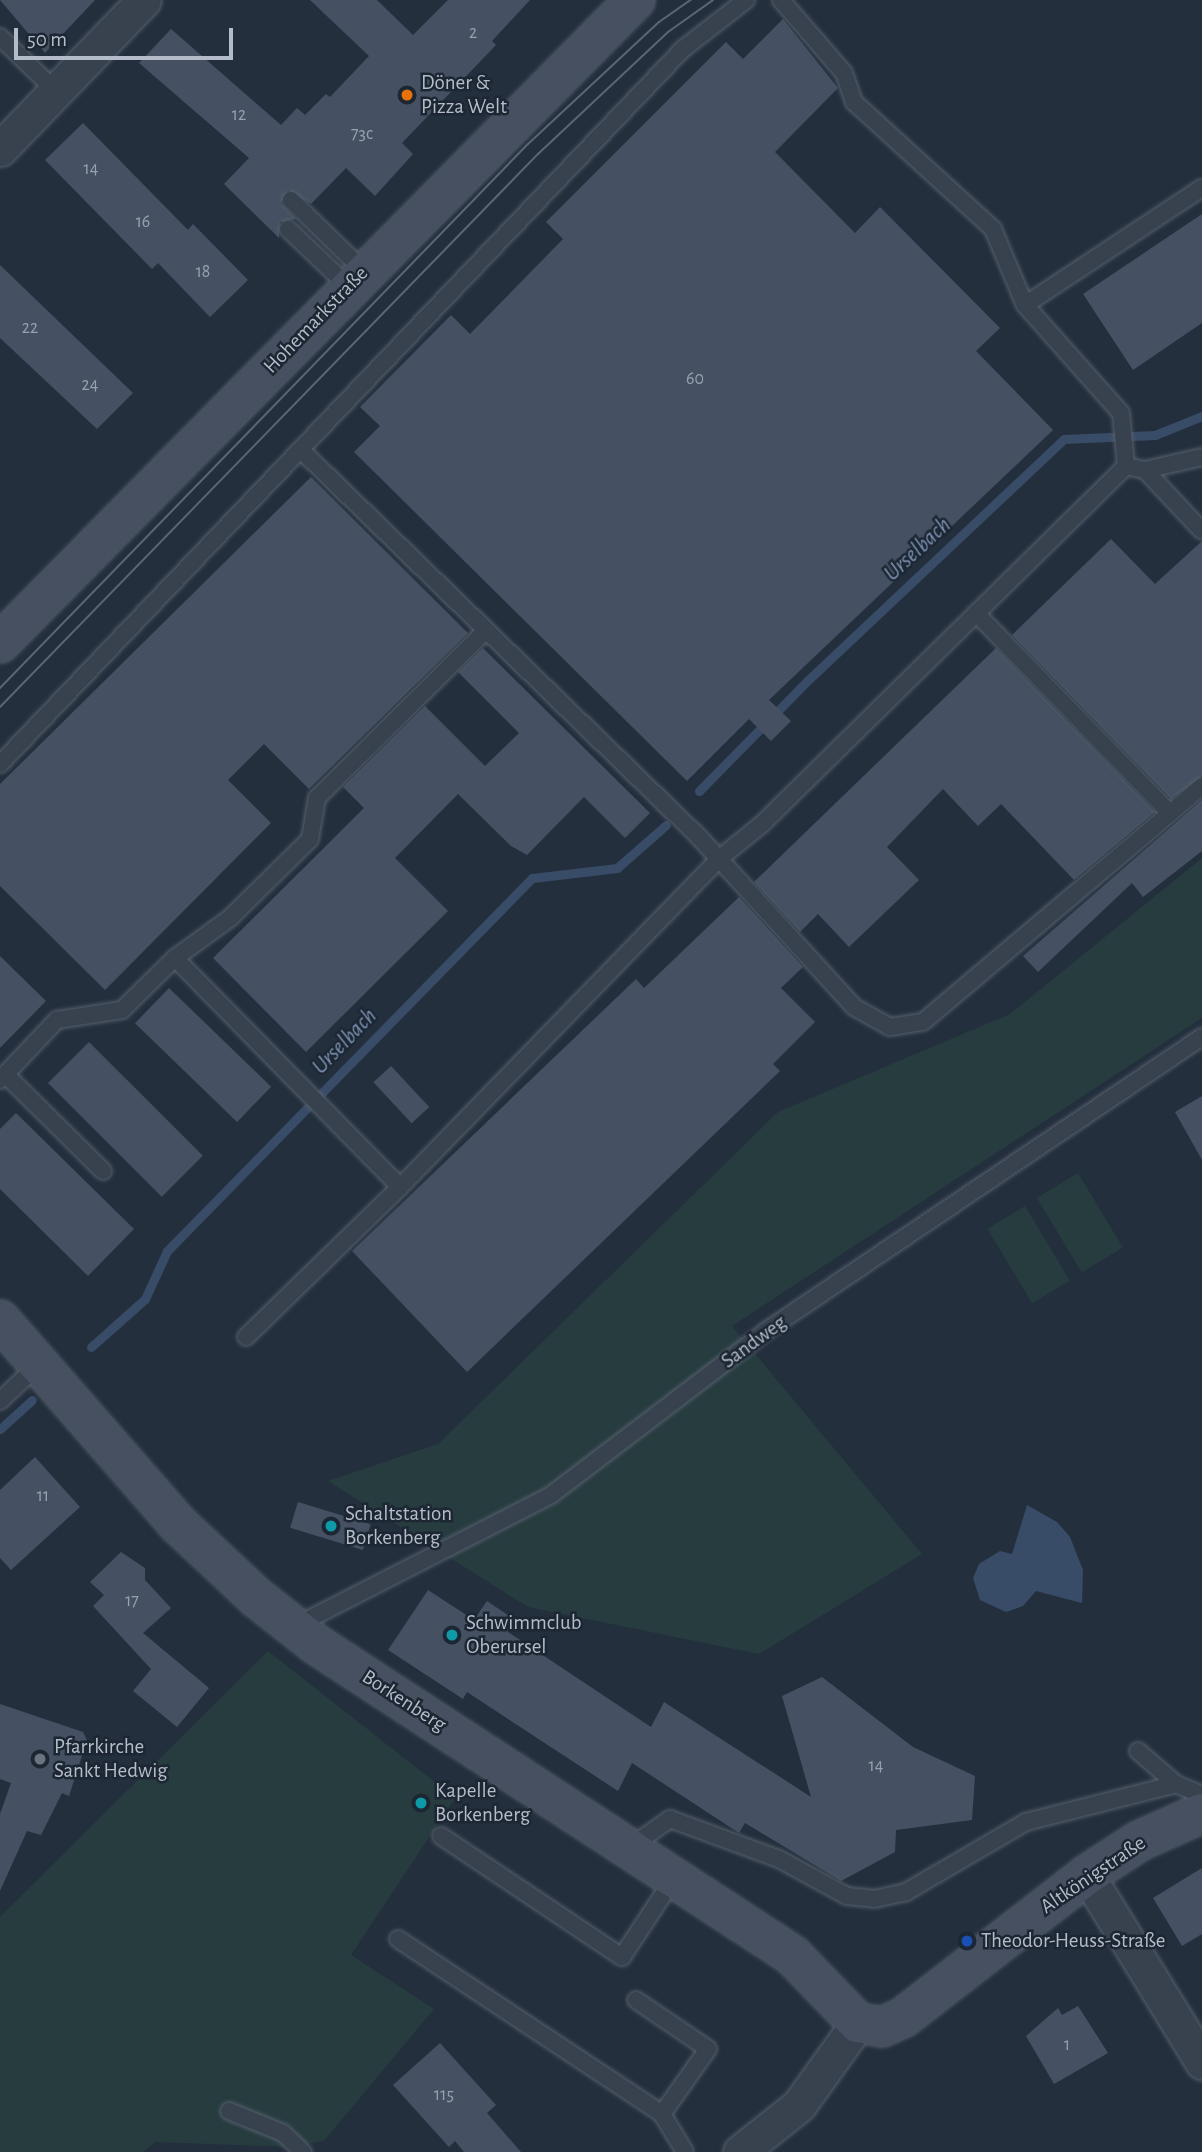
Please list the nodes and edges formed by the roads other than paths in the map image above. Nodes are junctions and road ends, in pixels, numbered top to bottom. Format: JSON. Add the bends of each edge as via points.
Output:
{"nodes":[{"id":1,"x":144,"y":0,"type":"edge"},
{"id":2,"x":635,"y":0,"type":"edge"},
{"id":3,"x":746,"y":0,"type":"edge"},
{"id":4,"x":781,"y":0,"type":"edge"},
{"id":5,"x":0,"y":37,"type":"edge"},
{"id":6,"x":57,"y":92,"type":"junction"},
{"id":7,"x":0,"y":149,"type":"edge"},
{"id":8,"x":1202,"y":188,"type":"edge"},
{"id":9,"x":291,"y":201,"type":"dead end"},
{"id":10,"x":288,"y":229,"type":"dead end"},
{"id":11,"x":357,"y":279,"type":"junction"},
{"id":12,"x":1026,"y":304,"type":"junction"},
{"id":13,"x":301,"y":450,"type":"junction"},
{"id":14,"x":1202,"y":457,"type":"edge"},
{"id":15,"x":1125,"y":458,"type":"junction"},
{"id":16,"x":1145,"y":470,"type":"junction"},
{"id":17,"x":1202,"y":531,"type":"edge"},
{"id":18,"x":976,"y":613,"type":"junction"},
{"id":19,"x":4,"y":631,"type":"edge"},
{"id":20,"x":485,"y":631,"type":"junction"},
{"id":21,"x":0,"y":764,"type":"edge"},
{"id":22,"x":1202,"y":786,"type":"edge"},
{"id":23,"x":1169,"y":812,"type":"junction"},
{"id":24,"x":720,"y":858,"type":"junction"},
{"id":25,"x":175,"y":958,"type":"junction"},
{"id":26,"x":1202,"y":1037,"type":"edge"},
{"id":27,"x":3,"y":1077,"type":"edge"},
{"id":28,"x":103,"y":1171,"type":"dead end"},
{"id":29,"x":400,"y":1188,"type":"junction"},
{"id":30,"x":0,"y":1320,"type":"edge"},
{"id":31,"x":246,"y":1337,"type":"dead end"},
{"id":32,"x":39,"y":1364,"type":"junction"},
{"id":33,"x":0,"y":1401,"type":"edge"},
{"id":34,"x":299,"y":1632,"type":"junction"},
{"id":35,"x":1138,"y":1751,"type":"dead end"},
{"id":36,"x":1176,"y":1784,"type":"junction"},
{"id":37,"x":1202,"y":1795,"type":"edge"},
{"id":38,"x":1202,"y":1813,"type":"edge"},
{"id":39,"x":441,"y":1836,"type":"dead end"},
{"id":40,"x":630,"y":1847,"type":"junction"},
{"id":41,"x":1087,"y":1875,"type":"junction"},
{"id":42,"x":675,"y":1876,"type":"junction"},
{"id":43,"x":398,"y":1939,"type":"dead end"},
{"id":44,"x":636,"y":2000,"type":"dead end"},
{"id":45,"x":858,"y":2023,"type":"junction"},
{"id":46,"x":1202,"y":2062,"type":"edge"},
{"id":47,"x":229,"y":2110,"type":"dead end"},
{"id":48,"x":663,"y":2114,"type":"junction"},
{"id":49,"x":303,"y":2152,"type":"edge"},
{"id":50,"x":685,"y":2152,"type":"edge"},
{"id":51,"x":740,"y":2152,"type":"edge"}],
"edges":[{"from":1,"to":6,"type":"street"},
{"from":2,"to":11,"type":"street","name":"Hohemarkstraße"},
{"from":3,"to":13,"type":"lane","via":[[683,49]]},
{"from":4,"to":12,"type":"lane","via":[[844,73],[854,102],[993,229]]},
{"from":5,"to":6,"type":"lane"},
{"from":6,"to":7,"type":"street"},
{"from":8,"to":12,"type":"lane"},
{"from":9,"to":11,"type":"lane"},
{"from":10,"to":11,"type":"lane"},
{"from":11,"to":19,"type":"street","name":"Hohemarkstraße"},
{"from":12,"to":15,"type":"lane","via":[[1121,414]]},
{"from":13,"to":20,"type":"lane"},
{"from":13,"to":21,"type":"lane"},
{"from":14,"to":16,"type":"lane"},
{"from":15,"to":16,"type":"lane"},
{"from":15,"to":18,"type":"lane"},
{"from":16,"to":17,"type":"lane"},
{"from":18,"to":23,"type":"lane"},
{"from":18,"to":24,"type":"lane"},
{"from":20,"to":24,"type":"lane"},
{"from":20,"to":25,"type":"lane","via":[[317,797],[310,839],[230,918]]},
{"from":22,"to":23,"type":"lane"},
{"from":23,"to":24,"type":"lane","via":[[923,1022],[890,1027],[854,1007]]},
{"from":24,"to":29,"type":"lane"},
{"from":25,"to":27,"type":"lane","via":[[122,1010],[57,1020]]},
{"from":25,"to":29,"type":"lane"},
{"from":26,"to":34,"type":"lane","name":"Sandweg","via":[[766,1331],[551,1495],[311,1618]]},
{"from":27,"to":28,"type":"lane"},
{"from":29,"to":31,"type":"lane"},
{"from":30,"to":32,"type":"street","name":"Borkenberg"},
{"from":32,"to":33,"type":"lane"},
{"from":32,"to":34,"type":"street","name":"Borkenberg","via":[[178,1525]]},
{"from":34,"to":40,"type":"street","name":"Borkenberg"},
{"from":35,"to":36,"type":"lane"},
{"from":36,"to":37,"type":"lane"},
{"from":36,"to":40,"type":"lane","via":[[1026,1822],[906,1892],[874,1899],[847,1896],[779,1860],[670,1819]]},
{"from":38,"to":41,"type":"street","name":"Altkönigstraße","via":[[1139,1841]]},
{"from":39,"to":42,"type":"lane","via":[[622,1957]]},
{"from":40,"to":42,"type":"street","name":"Borkenberg"},
{"from":41,"to":45,"type":"street","name":"Altkönigstraße","via":[[904,2017],[882,2027]]},
{"from":41,"to":46,"type":"street"},
{"from":42,"to":45,"type":"street","name":"Borkenberg","via":[[792,1955]]},
{"from":43,"to":48,"type":"lane"},
{"from":44,"to":48,"type":"lane","via":[[708,2049]]},
{"from":45,"to":51,"type":"street","via":[[799,2105]]},
{"from":47,"to":49,"type":"lane","via":[[283,2133]]},
{"from":48,"to":50,"type":"lane"}]}
